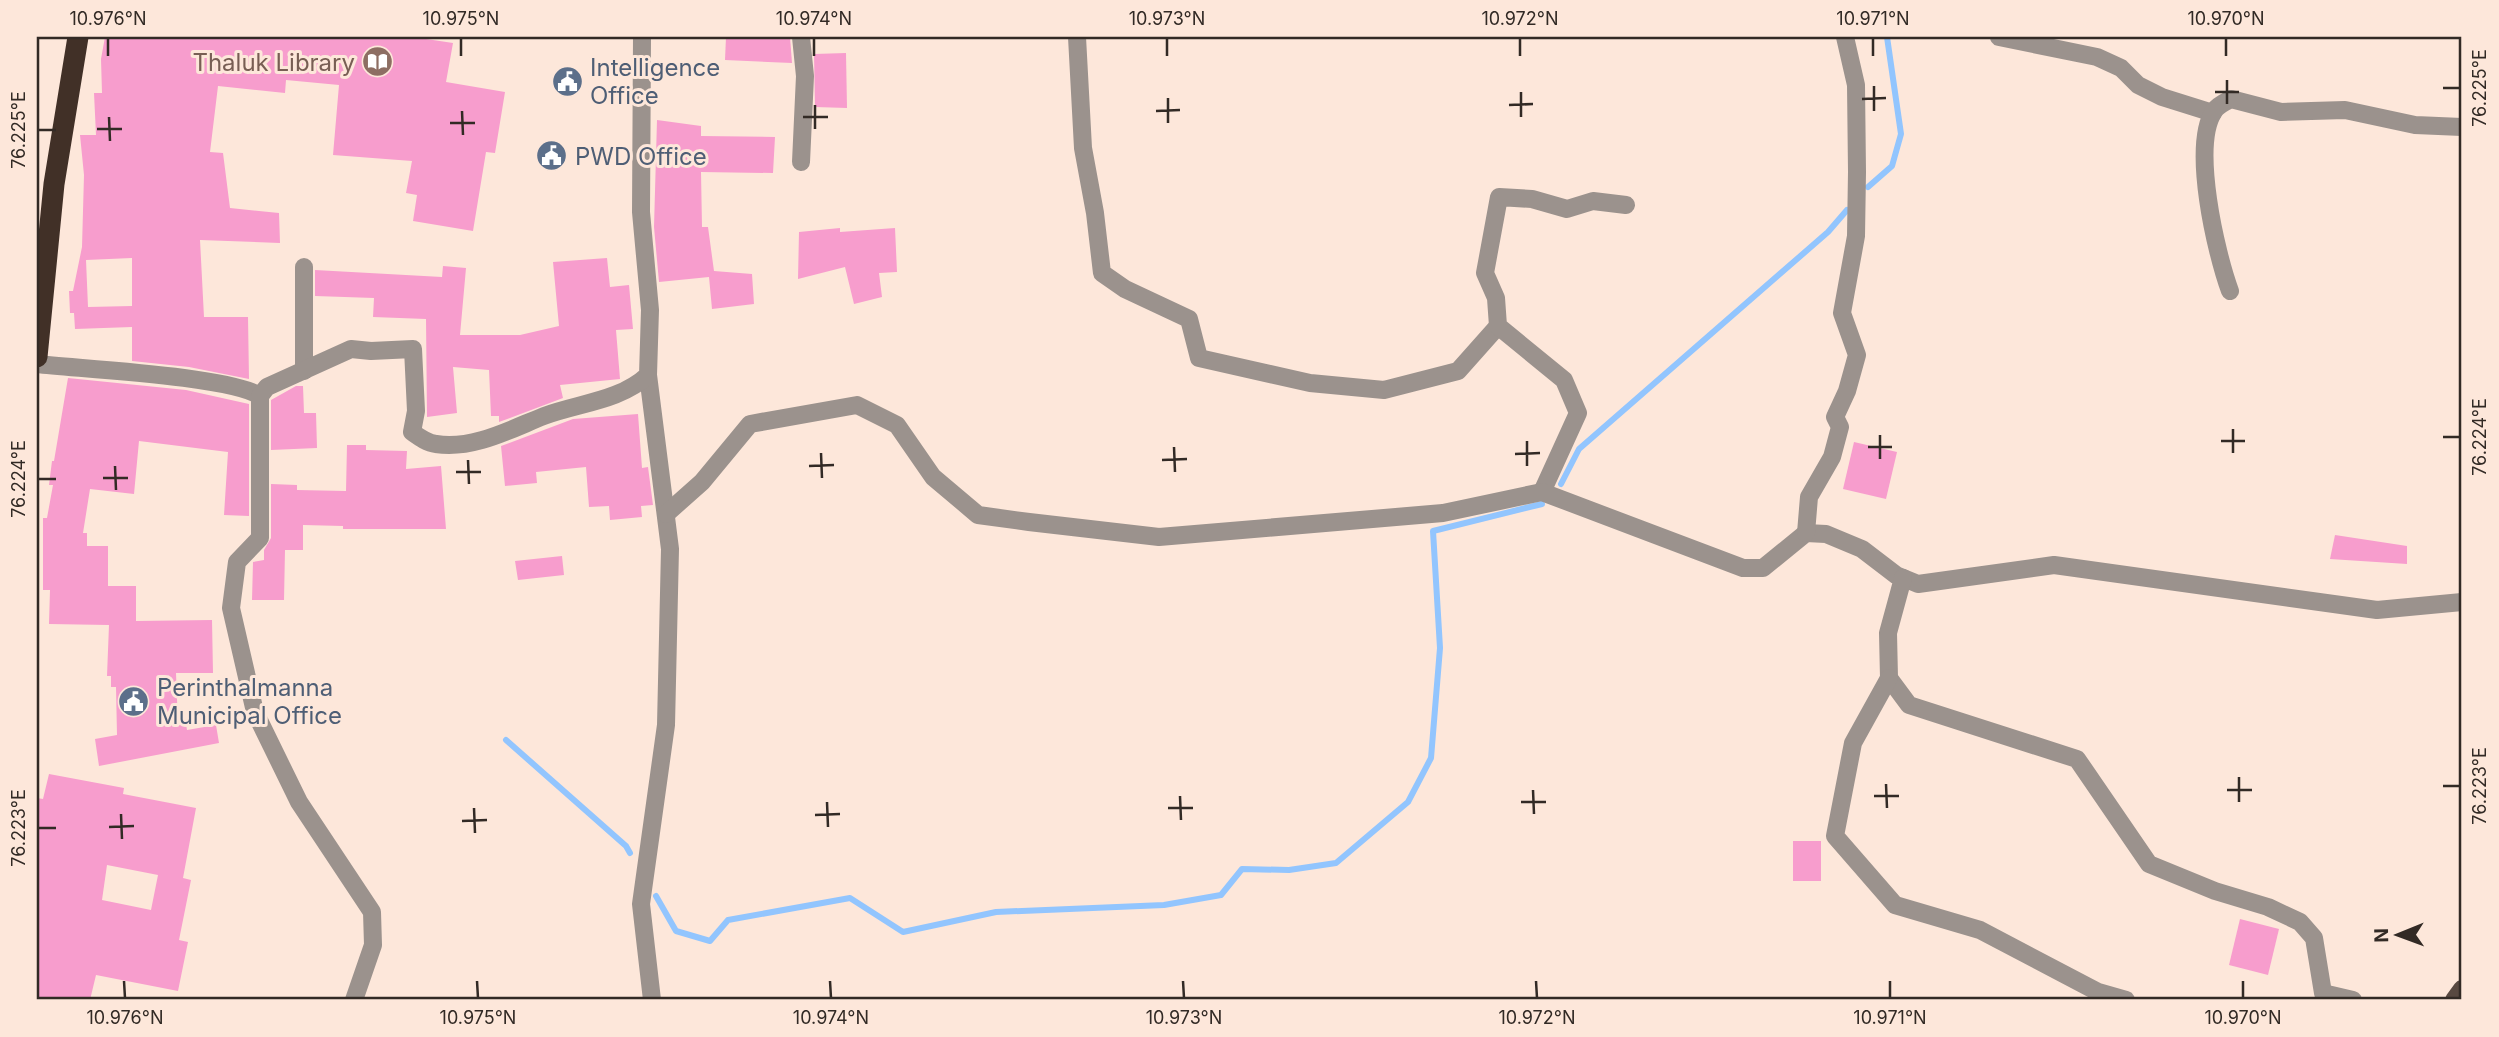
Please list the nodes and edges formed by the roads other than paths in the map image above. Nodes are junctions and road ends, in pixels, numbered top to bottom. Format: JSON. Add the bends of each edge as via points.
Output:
{"nodes":[{"id":1,"x":78,"y":37,"type":"edge"},
{"id":2,"x":642,"y":37,"type":"edge"},
{"id":3,"x":801,"y":37,"type":"edge"},
{"id":4,"x":1077,"y":37,"type":"edge"},
{"id":5,"x":1845,"y":37,"type":"edge"},
{"id":6,"x":1999,"y":37,"type":"edge"},
{"id":7,"x":2070,"y":44,"type":"edge"},
{"id":8,"x":2213,"y":113,"type":"junction"},
{"id":9,"x":2462,"y":127,"type":"edge"},
{"id":10,"x":800,"y":162,"type":"dead end"},
{"id":11,"x":1626,"y":205,"type":"dead end"},
{"id":12,"x":304,"y":267,"type":"dead end"},
{"id":13,"x":2230,"y":291,"type":"dead end"},
{"id":14,"x":40,"y":296,"type":"edge"},
{"id":15,"x":1497,"y":326,"type":"junction"},
{"id":16,"x":37,"y":357,"type":"edge"},
{"id":17,"x":37,"y":364,"type":"edge"},
{"id":18,"x":304,"y":371,"type":"junction"},
{"id":19,"x":648,"y":375,"type":"junction"},
{"id":20,"x":260,"y":396,"type":"junction"},
{"id":21,"x":1542,"y":492,"type":"junction"},
{"id":22,"x":666,"y":514,"type":"junction"},
{"id":23,"x":1806,"y":533,"type":"junction"},
{"id":24,"x":1903,"y":578,"type":"junction"},
{"id":25,"x":2462,"y":603,"type":"edge"},
{"id":26,"x":1888,"y":678,"type":"junction"},
{"id":27,"x":2462,"y":989,"type":"edge"},
{"id":28,"x":354,"y":1000,"type":"edge"},
{"id":29,"x":652,"y":1000,"type":"edge"},
{"id":30,"x":2126,"y":1000,"type":"edge"},
{"id":31,"x":2353,"y":1000,"type":"edge"},
{"id":32,"x":2454,"y":1000,"type":"edge"}],
"edges":[{"from":1,"to":14,"type":"highway"},
{"from":2,"to":19,"type":"street","via":[[641,212],[650,310]]},
{"from":3,"to":10,"type":"street","via":[[805,76]]},
{"from":4,"to":15,"type":"street","via":[[1083,148],[1101,273],[1189,319],[1199,358],[1310,383],[1384,390],[1458,372]]},
{"from":5,"to":23,"type":"street","via":[[1856,85],[1857,172],[1856,236],[1842,313],[1857,355],[1835,417],[1840,426],[1832,457],[1809,496]]},
{"from":6,"to":7,"type":"street"},
{"from":7,"to":8,"type":"street","via":[[2121,68],[2138,85],[2162,97]]},
{"from":8,"to":9,"type":"street","via":[[2231,99],[2281,112],[2345,110],[2415,125]]},
{"from":8,"to":13,"type":"street","via":[[2204,153],[2215,244]]},
{"from":11,"to":15,"type":"street","via":[[1593,201],[1567,209],[1532,199],[1500,197],[1485,273],[1496,298]]},
{"from":12,"to":18,"type":"street"},
{"from":14,"to":16,"type":"highway"},
{"from":15,"to":21,"type":"street","via":[[1564,380],[1578,413]]},
{"from":17,"to":20,"type":"street","via":[[200,382],[251,390]]},
{"from":18,"to":19,"type":"street","via":[[351,349],[413,349],[416,411],[412,432],[435,444],[509,432],[543,416],[620,394]]},
{"from":18,"to":20,"type":"street","via":[[267,387]]},
{"from":19,"to":22,"type":"street"},
{"from":20,"to":28,"type":"street","via":[[260,538],[237,562],[231,608],[255,712],[299,802],[372,912],[373,946]]},
{"from":21,"to":22,"type":"street","via":[[1443,513],[1159,537],[1029,522],[978,515],[933,477],[897,425],[857,405],[750,424],[702,482]]},
{"from":21,"to":23,"type":"street","via":[[1743,569],[1763,569]]},
{"from":22,"to":29,"type":"street","via":[[670,548],[666,725],[641,905]]},
{"from":23,"to":24,"type":"street","via":[[1826,534],[1862,549]]},
{"from":24,"to":25,"type":"street","via":[[1918,584],[2054,565],[2377,610]]},
{"from":24,"to":26,"type":"street","via":[[1888,633]]},
{"from":26,"to":30,"type":"street","via":[[1853,743],[1835,836],[1895,905],[1980,930],[2098,992]]},
{"from":26,"to":31,"type":"street","via":[[1909,705],[2077,759],[2150,864],[2300,922],[2314,938],[2323,993]]},
{"from":27,"to":32,"type":"main road"}]}
